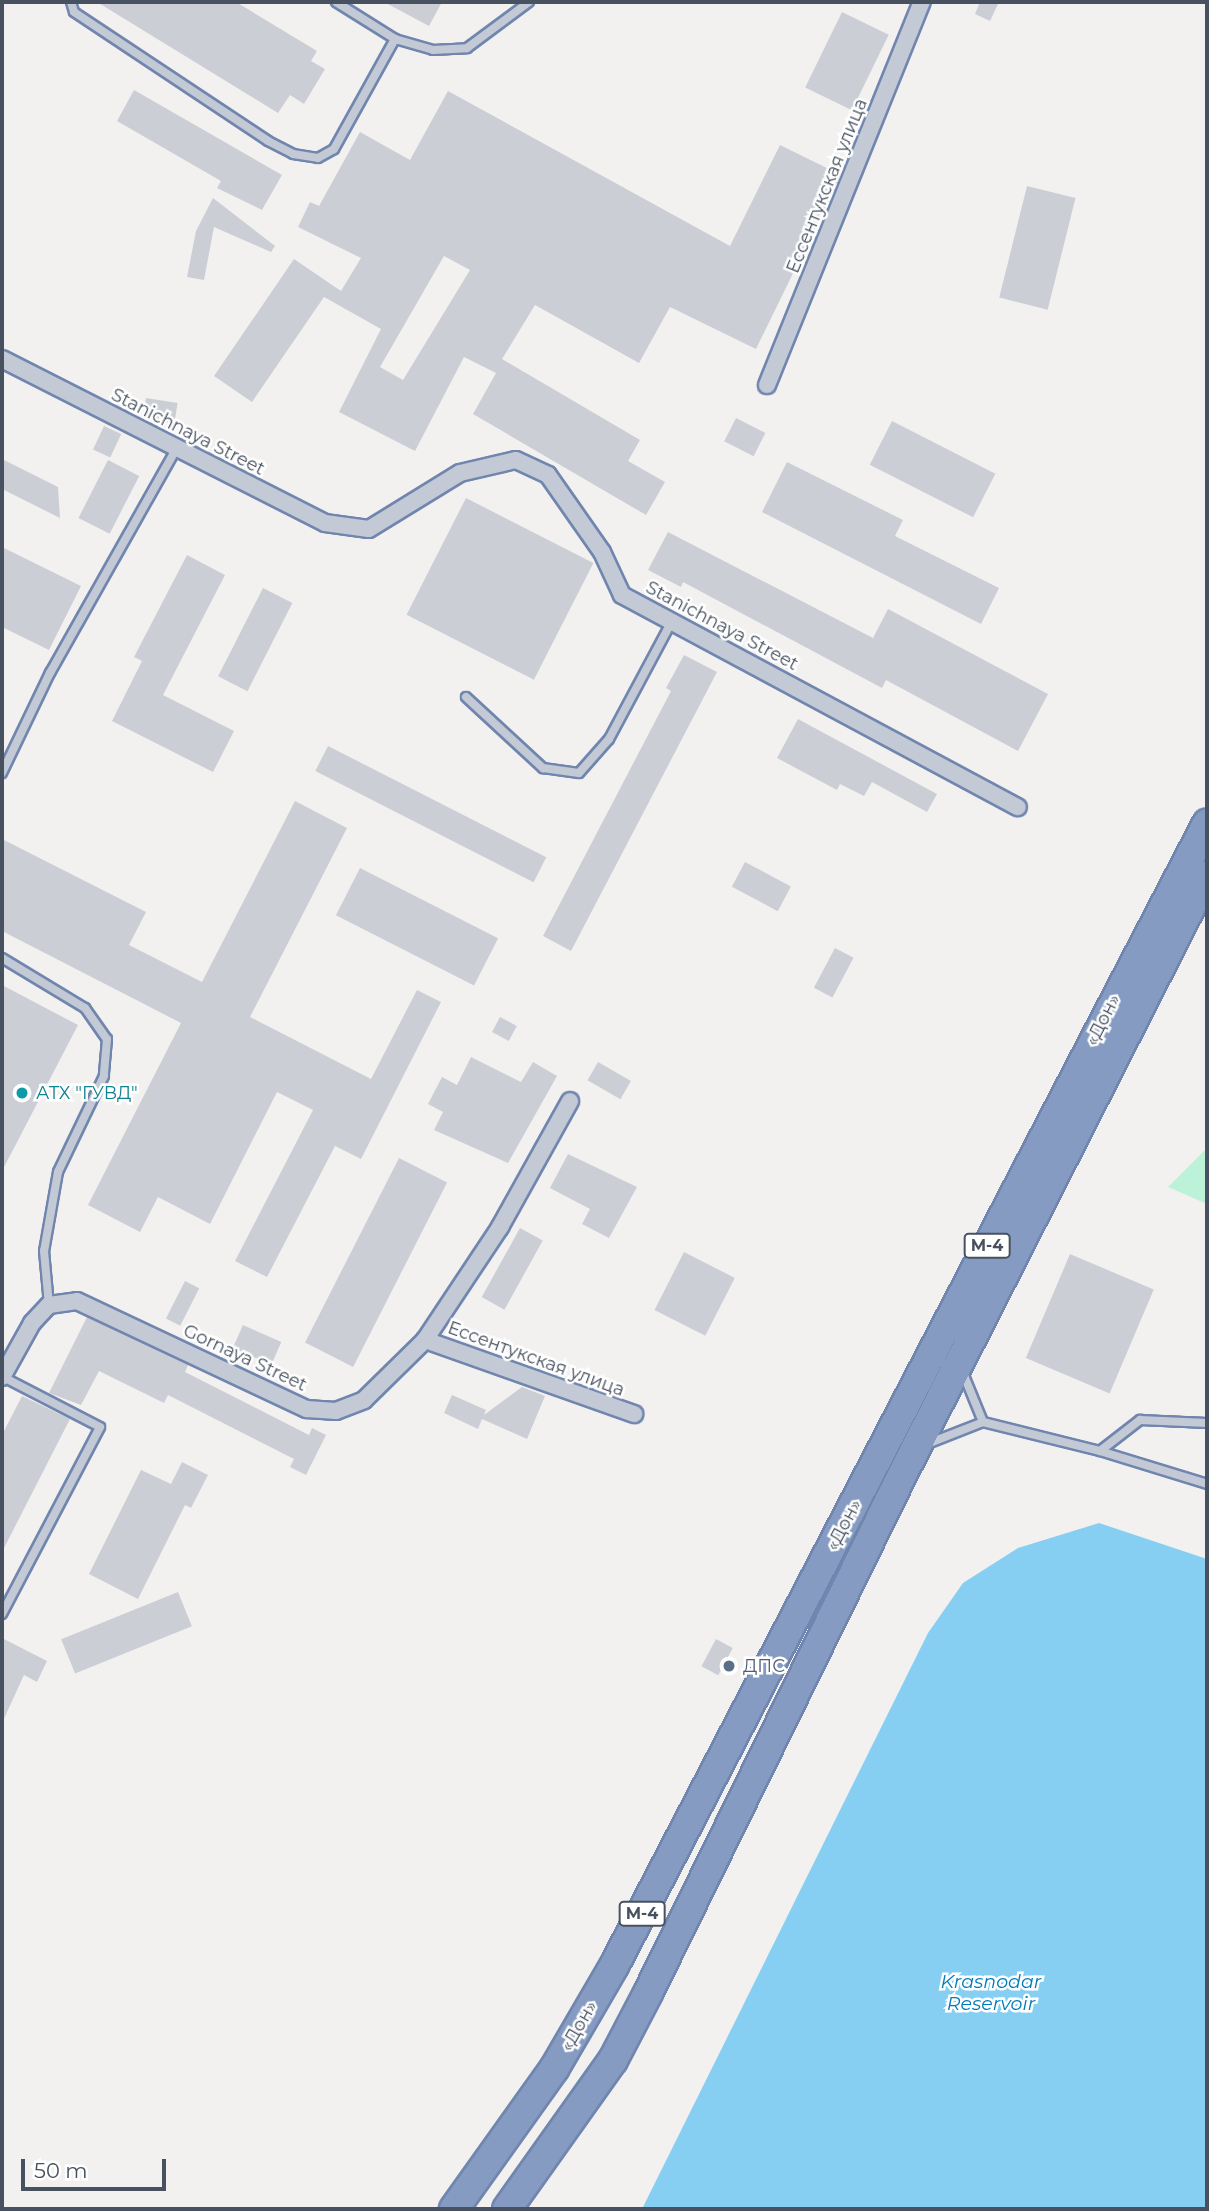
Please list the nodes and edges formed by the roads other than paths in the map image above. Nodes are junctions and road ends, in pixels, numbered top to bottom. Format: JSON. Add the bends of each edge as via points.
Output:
{"nodes":[{"id":1,"x":71,"y":2,"type":"edge"},
{"id":2,"x":336,"y":2,"type":"edge"},
{"id":3,"x":529,"y":2,"type":"edge"},
{"id":4,"x":922,"y":2,"type":"edge"},
{"id":5,"x":395,"y":40,"type":"junction"},
{"id":6,"x":2,"y":359,"type":"edge"},
{"id":7,"x":767,"y":385,"type":"dead end"},
{"id":8,"x":177,"y":448,"type":"junction"},
{"id":9,"x":672,"y":621,"type":"junction"},
{"id":10,"x":466,"y":697,"type":"dead end"},
{"id":11,"x":2,"y":773,"type":"edge"},
{"id":12,"x":1018,"y":807,"type":"dead end"},
{"id":13,"x":1207,"y":824,"type":"edge"},
{"id":14,"x":1207,"y":875,"type":"edge"},
{"id":15,"x":2,"y":958,"type":"edge"},
{"id":16,"x":570,"y":1101,"type":"dead end"},
{"id":17,"x":48,"y":1306,"type":"junction"},
{"id":18,"x":425,"y":1339,"type":"junction"},
{"id":19,"x":960,"y":1363,"type":"junction"},
{"id":20,"x":2,"y":1377,"type":"edge"},
{"id":21,"x":634,"y":1414,"type":"dead end"},
{"id":22,"x":983,"y":1422,"type":"junction"},
{"id":23,"x":1207,"y":1423,"type":"edge"},
{"id":24,"x":917,"y":1447,"type":"junction"},
{"id":25,"x":1100,"y":1451,"type":"junction"},
{"id":26,"x":1207,"y":1485,"type":"edge"},
{"id":27,"x":2,"y":1614,"type":"edge"},
{"id":28,"x":454,"y":2209,"type":"edge"},
{"id":29,"x":507,"y":2209,"type":"edge"}],
"edges":[{"from":1,"to":5,"type":"lane","via":[[74,12],[268,141],[293,154],[318,158],[334,149]]},
{"from":2,"to":5,"type":"lane"},
{"from":3,"to":5,"type":"lane","via":[[467,48],[433,50]]},
{"from":4,"to":7,"type":"street","name":"Ессентукская улица"},
{"from":6,"to":8,"type":"street","name":"Stanichnaya Street"},
{"from":8,"to":9,"type":"street","name":"Stanichnaya Street","via":[[325,523],[369,529],[460,473],[516,460],[548,475],[602,552],[622,595]]},
{"from":8,"to":11,"type":"lane","via":[[50,673]]},
{"from":9,"to":10,"type":"lane","via":[[609,739],[579,773],[544,768]]},
{"from":9,"to":12,"type":"street","name":"Stanichnaya Street"},
{"from":13,"to":28,"type":"highway","name":"«Дон»","number":"М-4","via":[[622,1952],[554,2070]]},
{"from":14,"to":19,"type":"highway","name":"«Дон»","number":"М-4"},
{"from":15,"to":17,"type":"lane","via":[[85,1008],[107,1039],[104,1076],[58,1172],[44,1251]]},
{"from":16,"to":18,"type":"street","name":"Gornaya Street","via":[[500,1227]]},
{"from":17,"to":18,"type":"street","name":"Gornaya Street","via":[[77,1301],[307,1409],[337,1411],[364,1400]]},
{"from":17,"to":20,"type":"street","via":[[32,1323]]},
{"from":18,"to":21,"type":"street","name":"Ессентукская улица"},
{"from":19,"to":22,"type":"lane","via":[[969,1399]]},
{"from":19,"to":24,"type":"highway","name":"«Дон»","number":"М-4"},
{"from":20,"to":27,"type":"lane","via":[[100,1427]]},
{"from":22,"to":24,"type":"lane"},
{"from":22,"to":25,"type":"lane"},
{"from":23,"to":25,"type":"lane","via":[[1140,1420]]},
{"from":24,"to":29,"type":"highway","name":"«Дон»","number":"М-4","via":[[613,2060]]},
{"from":25,"to":26,"type":"lane"}]}
